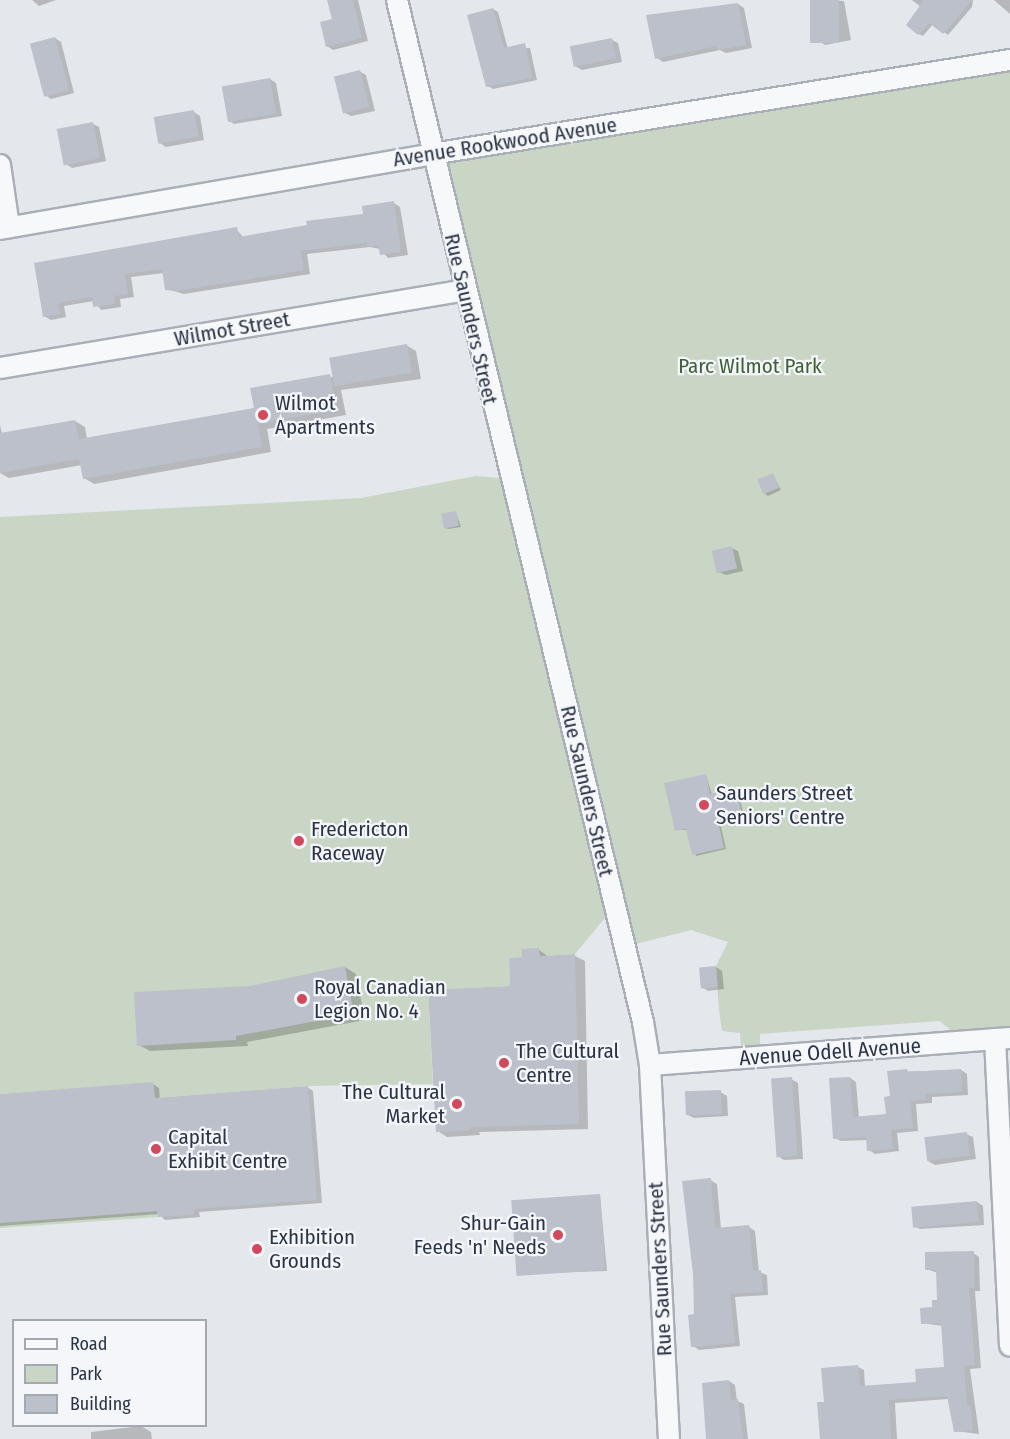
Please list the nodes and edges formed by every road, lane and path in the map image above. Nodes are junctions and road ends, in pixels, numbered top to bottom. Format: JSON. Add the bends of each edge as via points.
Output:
{"nodes":[{"id":1,"x":397,"y":0,"type":"edge"},
{"id":2,"x":1010,"y":60,"type":"edge"},
{"id":3,"x":432,"y":153,"type":"junction"},
{"id":4,"x":0,"y":165,"type":"edge"},
{"id":5,"x":4,"y":228,"type":"edge"},
{"id":6,"x":465,"y":290,"type":"junction"},
{"id":7,"x":0,"y":368,"type":"edge"},
{"id":8,"x":1003,"y":1039,"type":"edge"},
{"id":9,"x":650,"y":1065,"type":"junction"},
{"id":10,"x":1010,"y":1346,"type":"edge"},
{"id":11,"x":669,"y":1439,"type":"edge"}],
"edges":[{"from":1,"to":3,"type":"street","name":"Rue Saunders Street"},
{"from":2,"to":3,"type":"street","name":"Avenue Rookwood Avenue"},
{"from":3,"to":5,"type":"street","name":"Avenue Rookwood Avenue"},
{"from":3,"to":6,"type":"street","name":"Rue Saunders Street"},
{"from":4,"to":5,"type":"street"},
{"from":6,"to":7,"type":"street","name":"Wilmot Street"},
{"from":6,"to":9,"type":"street","name":"Rue Saunders Street","via":[[644,1022]]},
{"from":8,"to":9,"type":"street","name":"Avenue Odell Avenue"},
{"from":8,"to":10,"type":"street"},
{"from":9,"to":11,"type":"street","name":"Rue Saunders Street"}]}
